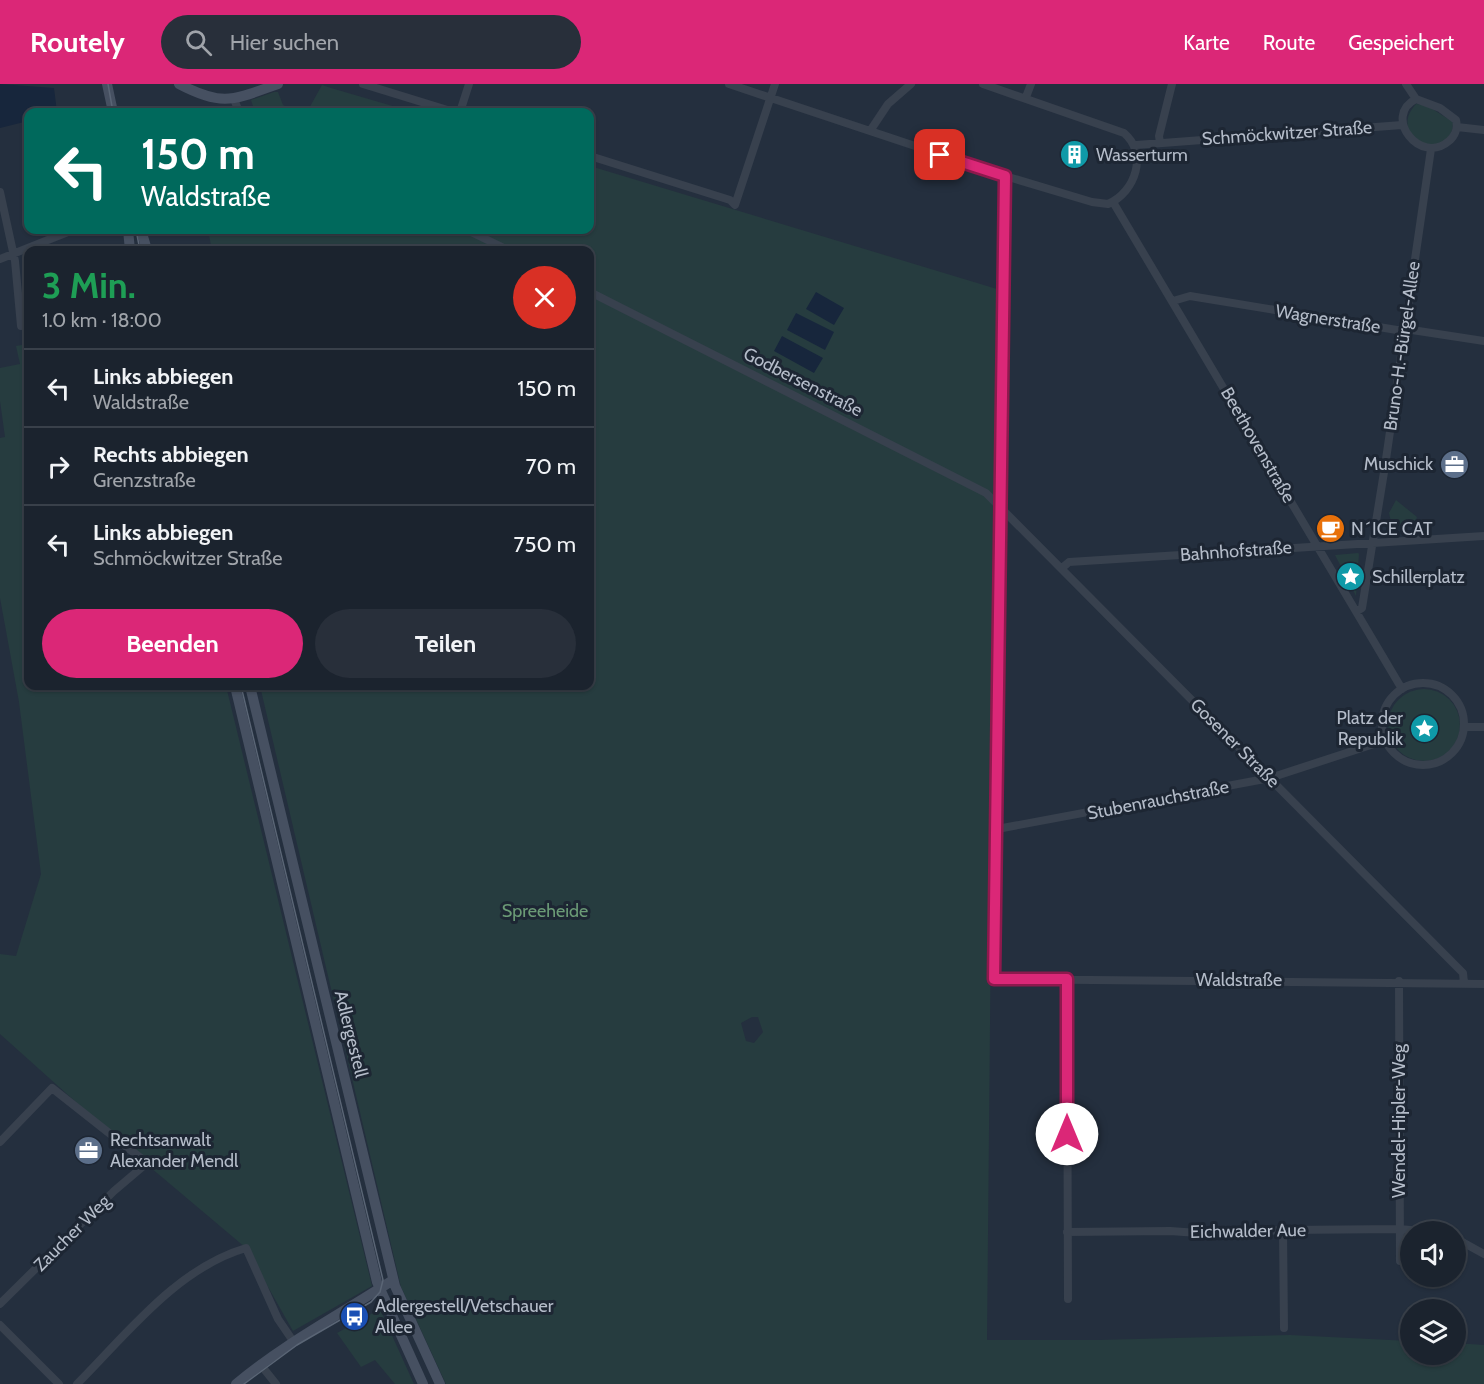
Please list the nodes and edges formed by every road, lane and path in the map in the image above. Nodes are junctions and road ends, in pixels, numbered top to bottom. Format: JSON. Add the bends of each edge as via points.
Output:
{"nodes":[{"id":1,"x":107,"y":84,"type":"edge"},
{"id":2,"x":113,"y":84,"type":"edge"},
{"id":3,"x":179,"y":84,"type":"edge"},
{"id":4,"x":278,"y":84,"type":"edge"},
{"id":5,"x":363,"y":84,"type":"edge"},
{"id":6,"x":469,"y":84,"type":"edge"},
{"id":7,"x":729,"y":84,"type":"edge"},
{"id":8,"x":912,"y":84,"type":"edge"},
{"id":9,"x":983,"y":84,"type":"edge"},
{"id":10,"x":1031,"y":84,"type":"edge"},
{"id":11,"x":1172,"y":84,"type":"edge"},
{"id":12,"x":1406,"y":84,"type":"edge"},
{"id":13,"x":772,"y":91,"type":"edge"},
{"id":14,"x":1026,"y":97,"type":"junction"},
{"id":15,"x":234,"y":99,"type":"junction"},
{"id":16,"x":1416,"y":99,"type":"junction"},
{"id":17,"x":112,"y":108,"type":"edge"},
{"id":18,"x":117,"y":108,"type":"edge"},
{"id":19,"x":237,"y":108,"type":"edge"},
{"id":20,"x":441,"y":108,"type":"edge"},
{"id":21,"x":461,"y":108,"type":"edge"},
{"id":22,"x":1402,"y":125,"type":"junction"},
{"id":23,"x":1457,"y":127,"type":"junction"},
{"id":24,"x":1484,"y":130,"type":"edge"},
{"id":25,"x":870,"y":131,"type":"junction"},
{"id":26,"x":1160,"y":142,"type":"junction"},
{"id":27,"x":1136,"y":145,"type":"junction"},
{"id":28,"x":1431,"y":149,"type":"junction"},
{"id":29,"x":594,"y":157,"type":"edge"},
{"id":30,"x":1005,"y":176,"type":"junction"},
{"id":31,"x":0,"y":192,"type":"edge"},
{"id":32,"x":1113,"y":202,"type":"junction"},
{"id":33,"x":63,"y":234,"type":"edge"},
{"id":34,"x":475,"y":234,"type":"edge"},
{"id":35,"x":33,"y":246,"type":"edge"},
{"id":36,"x":500,"y":246,"type":"edge"},
{"id":37,"x":24,"y":250,"type":"edge"},
{"id":38,"x":13,"y":254,"type":"junction"},
{"id":39,"x":0,"y":259,"type":"edge"},
{"id":40,"x":594,"y":294,"type":"edge"},
{"id":41,"x":1173,"y":301,"type":"junction"},
{"id":42,"x":21,"y":326,"type":"dead end"},
{"id":43,"x":1403,"y":331,"type":"junction"},
{"id":44,"x":1484,"y":341,"type":"edge"},
{"id":45,"x":1000,"y":505,"type":"junction"},
{"id":46,"x":1484,"y":536,"type":"edge"},
{"id":47,"x":1372,"y":543,"type":"junction"},
{"id":48,"x":1317,"y":546,"type":"junction"},
{"id":49,"x":1062,"y":568,"type":"junction"},
{"id":50,"x":1357,"y":612,"type":"junction"},
{"id":51,"x":1402,"y":689,"type":"junction"},
{"id":52,"x":236,"y":690,"type":"edge"},
{"id":53,"x":251,"y":690,"type":"edge"},
{"id":54,"x":1464,"y":727,"type":"junction"},
{"id":55,"x":1484,"y":727,"type":"edge"},
{"id":56,"x":1386,"y":740,"type":"junction"},
{"id":57,"x":1270,"y":778,"type":"junction"},
{"id":58,"x":997,"y":829,"type":"junction"},
{"id":59,"x":1067,"y":979,"type":"junction"},
{"id":60,"x":1399,"y":981,"type":"junction"},
{"id":61,"x":1464,"y":983,"type":"junction"},
{"id":62,"x":1484,"y":984,"type":"edge"},
{"id":63,"x":0,"y":1142,"type":"edge"},
{"id":64,"x":1400,"y":1229,"type":"joint"},
{"id":65,"x":1283,"y":1230,"type":"junction"},
{"id":66,"x":1067,"y":1232,"type":"junction"},
{"id":67,"x":1466,"y":1244,"type":"edge"},
{"id":68,"x":1484,"y":1254,"type":"edge"},
{"id":69,"x":393,"y":1280,"type":"junction"},
{"id":70,"x":380,"y":1290,"type":"junction"},
{"id":71,"x":1068,"y":1299,"type":"dead end"},
{"id":72,"x":0,"y":1304,"type":"edge"},
{"id":73,"x":0,"y":1325,"type":"edge"},
{"id":74,"x":1284,"y":1328,"type":"dead end"},
{"id":75,"x":293,"y":1341,"type":"junction"},
{"id":76,"x":260,"y":1364,"type":"junction"},
{"id":77,"x":59,"y":1384,"type":"edge"},
{"id":78,"x":77,"y":1384,"type":"edge"},
{"id":79,"x":236,"y":1384,"type":"edge"},
{"id":80,"x":276,"y":1384,"type":"edge"},
{"id":81,"x":423,"y":1384,"type":"edge"},
{"id":82,"x":440,"y":1384,"type":"edge"}],
"edges":[{"from":1,"to":17,"type":"main road"},
{"from":2,"to":18,"type":"main road"},
{"from":3,"to":15,"type":"main road","via":[[208,98]]},
{"from":4,"to":15,"type":"main road"},
{"from":5,"to":20,"type":"street"},
{"from":6,"to":21,"type":"street"},
{"from":7,"to":13,"type":"street"},
{"from":8,"to":25,"type":"street","via":[[888,104]]},
{"from":9,"to":14,"type":"street"},
{"from":10,"to":14,"type":"street"},
{"from":11,"to":26,"type":"street"},
{"from":12,"to":16,"type":"street"},
{"from":13,"to":25,"type":"street"},
{"from":13,"to":29,"type":"street","via":[[735,205],[730,200]]},
{"from":14,"to":27,"type":"street","via":[[1107,124],[1124,132]]},
{"from":15,"to":19,"type":"street"},
{"from":16,"to":22,"type":"street","via":[[1405,111]]},
{"from":16,"to":23,"type":"street","via":[[1451,114]]},
{"from":22,"to":26,"type":"street","name":"Schmöckwitzer Straße"},
{"from":22,"to":28,"type":"street","via":[[1411,140]]},
{"from":23,"to":24,"type":"street"},
{"from":23,"to":28,"type":"street","via":[[1447,143]]},
{"from":25,"to":30,"type":"street"},
{"from":26,"to":27,"type":"street","name":"Schmöckwitzer Straße"},
{"from":27,"to":32,"type":"street","via":[[1135,171],[1127,189]]},
{"from":28,"to":43,"type":"street","name":"Bruno-H.-Bürgel-Allee"},
{"from":30,"to":32,"type":"street","via":[[1092,202]]},
{"from":30,"to":45,"type":"street"},
{"from":31,"to":38,"type":"street"},
{"from":32,"to":41,"type":"street","name":"Beethovenstraße"},
{"from":33,"to":35,"type":"street"},
{"from":34,"to":36,"type":"street"},
{"from":37,"to":38,"type":"street"},
{"from":38,"to":39,"type":"street"},
{"from":38,"to":42,"type":"street"},
{"from":40,"to":45,"type":"street","name":"Godbersenstraße","via":[[977,487]]},
{"from":41,"to":43,"type":"street","name":"Wagnerstraße","via":[[1190,296]]},
{"from":41,"to":48,"type":"street","name":"Beethovenstraße"},
{"from":43,"to":44,"type":"street","name":"Wagnerstraße"},
{"from":43,"to":47,"type":"street","name":"Bruno-H.-Bürgel-Allee"},
{"from":45,"to":49,"type":"street","name":"Gosener Straße"},
{"from":45,"to":58,"type":"street"},
{"from":46,"to":47,"type":"street","name":"Bahnhofstraße"},
{"from":47,"to":48,"type":"street","name":"Bahnhofstraße"},
{"from":47,"to":50,"type":"street","name":"Bruno-H.-Bürgel-Allee","via":[[1362,608]]},
{"from":48,"to":49,"type":"street","name":"Bahnhofstraße","via":[[1069,562]]},
{"from":48,"to":50,"type":"street","name":"Beethovenstraße"},
{"from":49,"to":57,"type":"street","name":"Gosener Straße"},
{"from":50,"to":51,"type":"street","name":"Beethovenstraße"},
{"from":51,"to":54,"type":"street","via":[[1421,684],[1446,690],[1460,708]]},
{"from":51,"to":56,"type":"street","via":[[1385,709],[1382,723]]},
{"from":52,"to":70,"type":"main road","name":"Adlergestell"},
{"from":53,"to":69,"type":"main road","name":"Adlergestell"},
{"from":54,"to":55,"type":"street"},
{"from":54,"to":56,"type":"street","via":[[1454,751],[1433,764],[1406,761]]},
{"from":56,"to":57,"type":"street","name":"Stubenrauchstraße"},
{"from":57,"to":58,"type":"street","name":"Stubenrauchstraße"},
{"from":57,"to":61,"type":"street","name":"Gosener Straße","via":[[1463,973]]},
{"from":58,"to":59,"type":"street","name":"Waldstraße","via":[[994,979]]},
{"from":59,"to":60,"type":"street","name":"Waldstraße"},
{"from":59,"to":66,"type":"street"},
{"from":60,"to":61,"type":"street","name":"Waldstraße"},
{"from":60,"to":64,"type":"street","name":"Wendel-Hipler-Weg"},
{"from":61,"to":62,"type":"street","name":"Waldstraße"},
{"from":63,"to":72,"type":"street","name":"Zaucher Weg","via":[[52,1088],[147,1163]]},
{"from":64,"to":65,"type":"street","name":"Eichwalder Aue"},
{"from":65,"to":66,"type":"street","name":"Eichwalder Aue","via":[[1212,1234]]},
{"from":65,"to":74,"type":"street"},
{"from":66,"to":71,"type":"street"},
{"from":67,"to":68,"type":"street"},
{"from":69,"to":70,"type":"main road"},
{"from":69,"to":82,"type":"main road","name":"Adlergestell"},
{"from":70,"to":75,"type":"main road"},
{"from":70,"to":81,"type":"main road","name":"Adlergestell"},
{"from":73,"to":77,"type":"street"},
{"from":75,"to":76,"type":"main road"},
{"from":75,"to":78,"type":"street","via":[[246,1248],[215,1262],[174,1289]]},
{"from":76,"to":79,"type":"main road"},
{"from":76,"to":80,"type":"street"}]}
